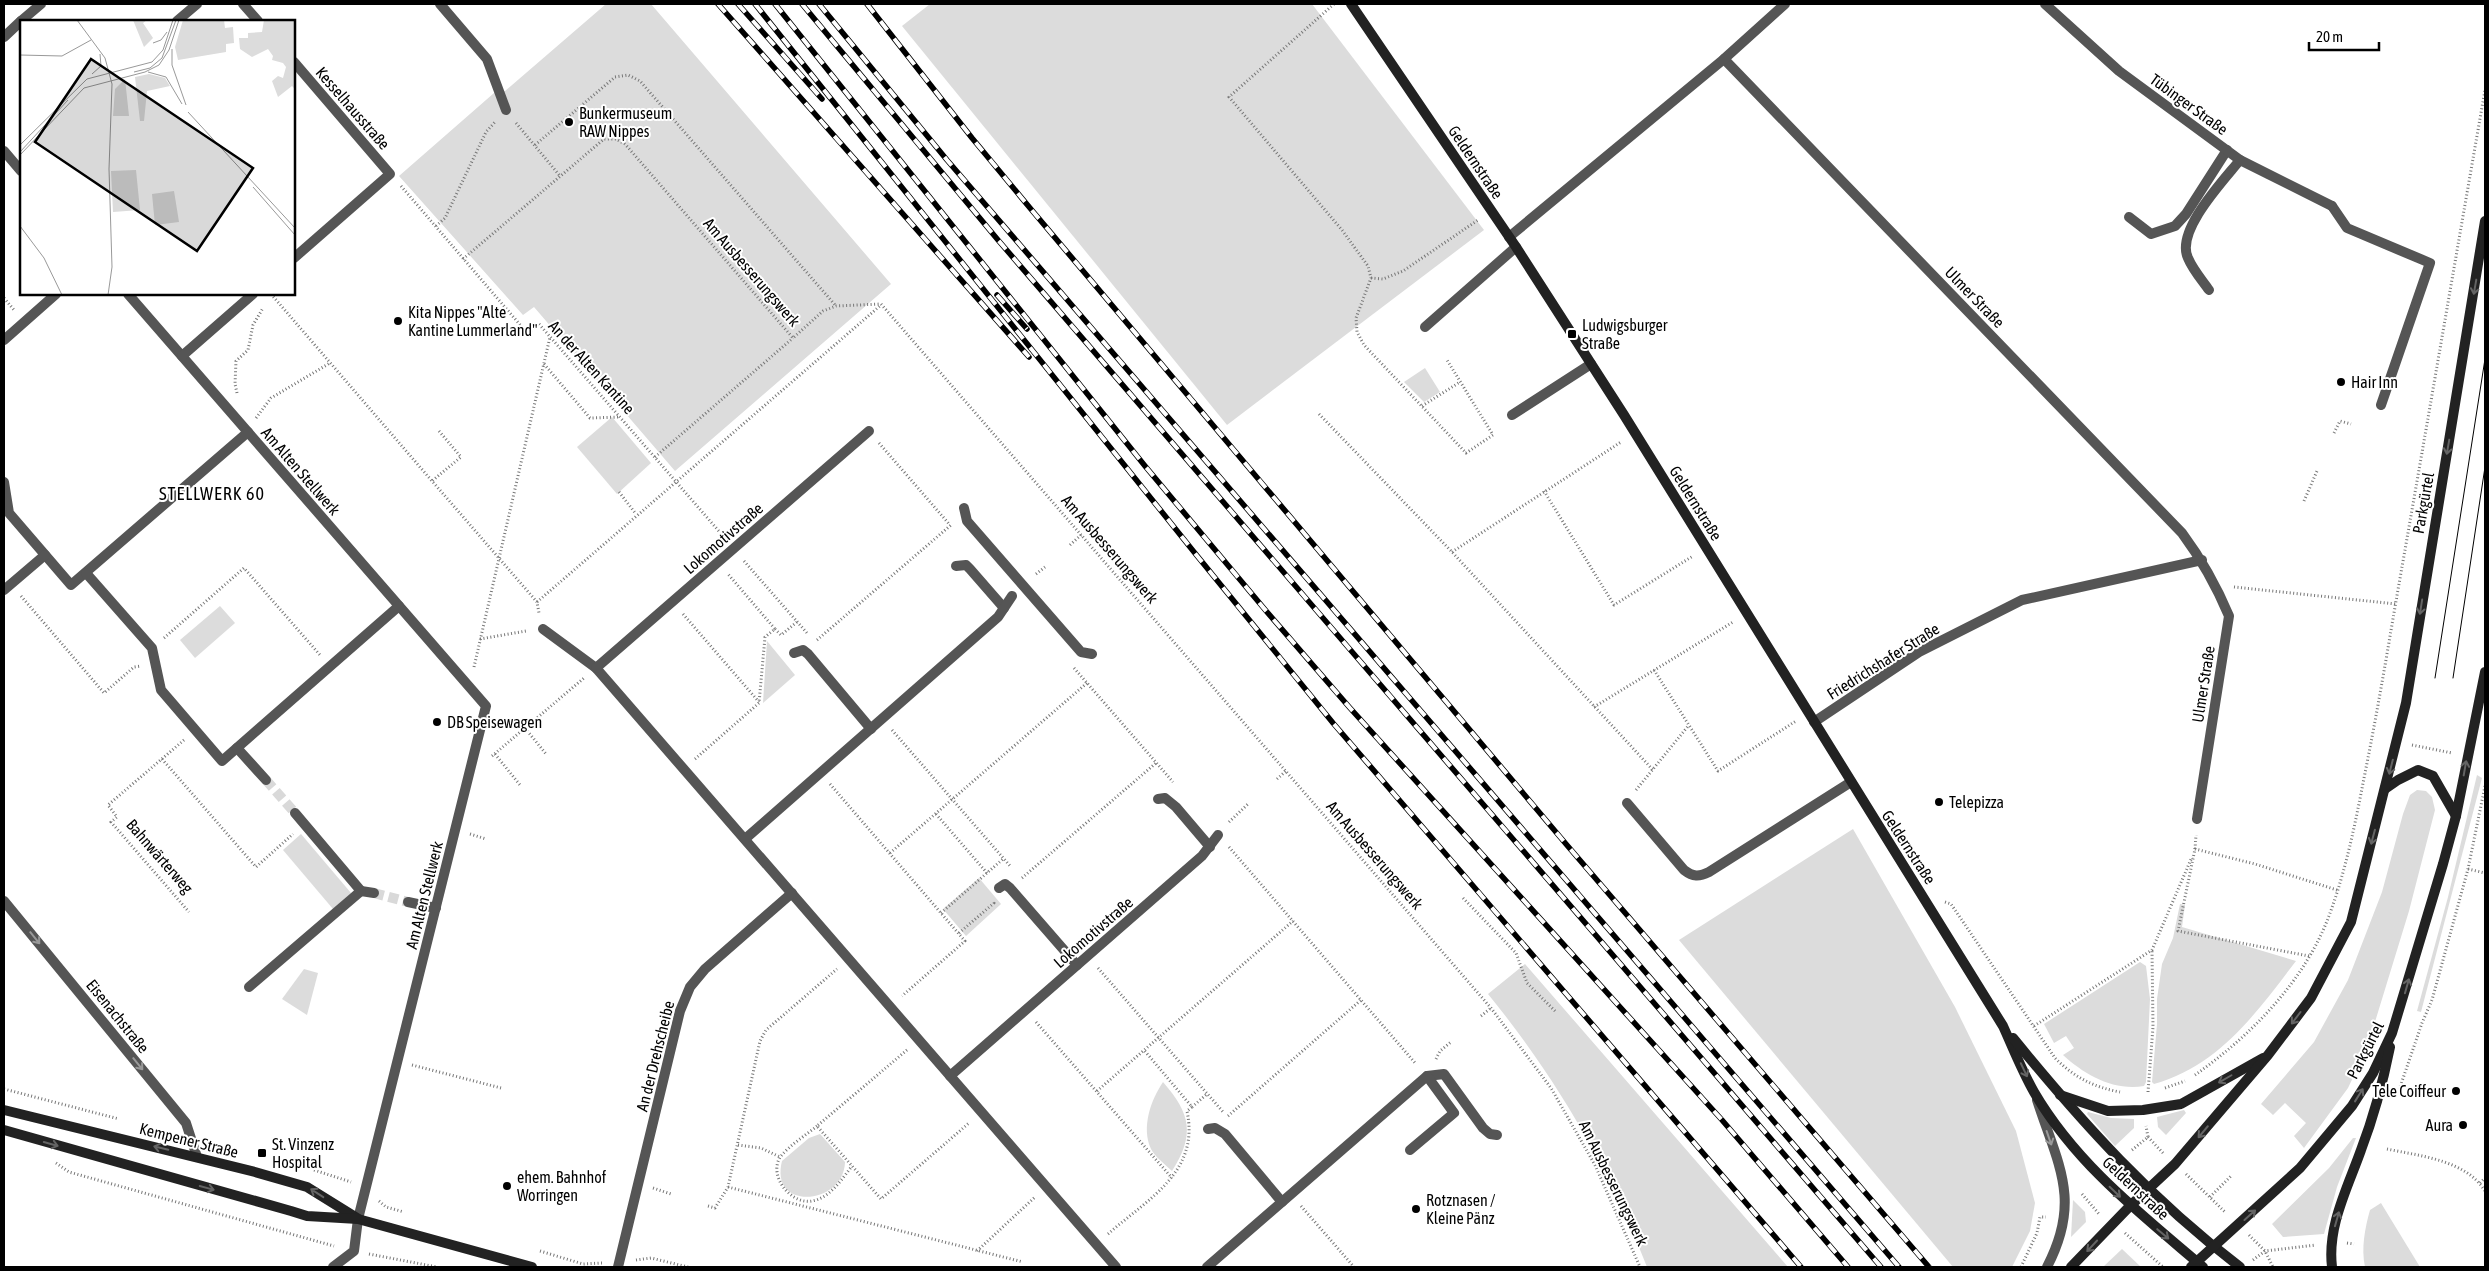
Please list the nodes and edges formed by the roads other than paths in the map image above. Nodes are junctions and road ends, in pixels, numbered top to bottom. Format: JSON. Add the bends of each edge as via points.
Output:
{"nodes":[{"id":1,"x":41,"y":4,"type":"edge"},
{"id":2,"x":198,"y":4,"type":"edge"},
{"id":3,"x":243,"y":4,"type":"edge"},
{"id":4,"x":440,"y":4,"type":"edge"},
{"id":5,"x":1352,"y":4,"type":"edge"},
{"id":6,"x":1785,"y":4,"type":"edge"},
{"id":7,"x":2044,"y":4,"type":"edge"},
{"id":8,"x":22,"y":20,"type":"edge"},
{"id":9,"x":178,"y":20,"type":"edge"},
{"id":10,"x":257,"y":20,"type":"edge"},
{"id":11,"x":20,"y":22,"type":"edge"},
{"id":12,"x":4,"y":37,"type":"edge"},
{"id":13,"x":1724,"y":58,"type":"junction"},
{"id":14,"x":295,"y":63,"type":"edge"},
{"id":15,"x":506,"y":110,"type":"road end"},
{"id":16,"x":2227,"y":150,"type":"junction"},
{"id":17,"x":4,"y":151,"type":"edge"},
{"id":18,"x":2240,"y":160,"type":"junction"},
{"id":19,"x":19,"y":164,"type":"edge"},
{"id":20,"x":2129,"y":217,"type":"dead end"},
{"id":21,"x":2485,"y":221,"type":"edge"},
{"id":22,"x":1509,"y":237,"type":"junction"},
{"id":23,"x":1516,"y":247,"type":"junction"},
{"id":24,"x":295,"y":257,"type":"edge"},
{"id":25,"x":2209,"y":290,"type":"dead end"},
{"id":26,"x":55,"y":295,"type":"edge"},
{"id":27,"x":129,"y":295,"type":"edge"},
{"id":28,"x":252,"y":295,"type":"edge"},
{"id":29,"x":1425,"y":327,"type":"dead end"},
{"id":30,"x":4,"y":340,"type":"edge"},
{"id":31,"x":182,"y":356,"type":"junction"},
{"id":32,"x":1591,"y":364,"type":"junction"},
{"id":33,"x":2381,"y":405,"type":"dead end"},
{"id":34,"x":1512,"y":415,"type":"dead end"},
{"id":35,"x":869,"y":431,"type":"road end"},
{"id":36,"x":248,"y":432,"type":"junction"},
{"id":37,"x":4,"y":482,"type":"edge"},
{"id":38,"x":964,"y":508,"type":"dead end"},
{"id":39,"x":45,"y":555,"type":"junction"},
{"id":40,"x":2202,"y":560,"type":"junction"},
{"id":41,"x":956,"y":566,"type":"dead end"},
{"id":42,"x":86,"y":572,"type":"junction"},
{"id":43,"x":1026,"y":583,"type":"junction"},
{"id":44,"x":7,"y":587,"type":"edge"},
{"id":45,"x":399,"y":606,"type":"junction"},
{"id":46,"x":1004,"y":608,"type":"junction"},
{"id":47,"x":543,"y":629,"type":"dead end"},
{"id":48,"x":794,"y":652,"type":"dead end"},
{"id":49,"x":1092,"y":654,"type":"dead end"},
{"id":50,"x":596,"y":668,"type":"junction"},
{"id":51,"x":2485,"y":672,"type":"edge"},
{"id":52,"x":1811,"y":717,"type":"junction"},
{"id":53,"x":871,"y":728,"type":"junction"},
{"id":54,"x":236,"y":748,"type":"junction"},
{"id":55,"x":266,"y":780,"type":"tunnel mouth"},
{"id":56,"x":1851,"y":782,"type":"junction"},
{"id":57,"x":2385,"y":789,"type":"junction"},
{"id":58,"x":1158,"y":799,"type":"dead end"},
{"id":59,"x":1626,"y":803,"type":"dead end"},
{"id":60,"x":295,"y":813,"type":"tunnel mouth"},
{"id":61,"x":2456,"y":816,"type":"junction"},
{"id":62,"x":2197,"y":819,"type":"road end"},
{"id":63,"x":1218,"y":835,"type":"road end"},
{"id":64,"x":745,"y":839,"type":"junction"},
{"id":65,"x":1210,"y":847,"type":"junction"},
{"id":66,"x":999,"y":888,"type":"dead end"},
{"id":67,"x":361,"y":890,"type":"junction"},
{"id":68,"x":374,"y":893,"type":"tunnel mouth"},
{"id":69,"x":792,"y":893,"type":"junction"},
{"id":70,"x":4,"y":901,"type":"edge"},
{"id":71,"x":408,"y":902,"type":"tunnel mouth"},
{"id":72,"x":436,"y":908,"type":"junction"},
{"id":73,"x":1077,"y":965,"type":"junction"},
{"id":74,"x":249,"y":986,"type":"dead end"},
{"id":75,"x":2003,"y":1026,"type":"junction"},
{"id":76,"x":2392,"y":1033,"type":"junction"},
{"id":77,"x":2268,"y":1055,"type":"junction"},
{"id":78,"x":950,"y":1076,"type":"junction"},
{"id":79,"x":1427,"y":1076,"type":"junction"},
{"id":80,"x":2034,"y":1092,"type":"junction"},
{"id":81,"x":2059,"y":1095,"type":"junction"},
{"id":82,"x":4,"y":1110,"type":"edge"},
{"id":83,"x":1208,"y":1129,"type":"dead end"},
{"id":84,"x":4,"y":1130,"type":"edge"},
{"id":85,"x":1498,"y":1136,"type":"dead end"},
{"id":86,"x":1410,"y":1150,"type":"dead end"},
{"id":87,"x":197,"y":1157,"type":"junction"},
{"id":88,"x":2147,"y":1189,"type":"junction"},
{"id":89,"x":1282,"y":1202,"type":"junction"},
{"id":90,"x":2130,"y":1206,"type":"junction"},
{"id":91,"x":358,"y":1219,"type":"junction"},
{"id":92,"x":2213,"y":1247,"type":"junction"},
{"id":93,"x":618,"y":1265,"type":"edge"},
{"id":94,"x":2197,"y":1266,"type":"edge"},
{"id":95,"x":333,"y":1267,"type":"edge"},
{"id":96,"x":532,"y":1267,"type":"edge"},
{"id":97,"x":1116,"y":1267,"type":"edge"},
{"id":98,"x":1207,"y":1267,"type":"edge"},
{"id":99,"x":2047,"y":1267,"type":"edge"},
{"id":100,"x":2071,"y":1267,"type":"edge"},
{"id":101,"x":2240,"y":1267,"type":"edge"},
{"id":102,"x":2332,"y":1267,"type":"edge"}],
"edges":[{"from":1,"to":8,"type":"street"},
{"from":2,"to":9,"type":"street"},
{"from":3,"to":10,"type":"street"},
{"from":4,"to":15,"type":"street","via":[[486,58]]},
{"from":5,"to":22,"type":"main road","name":"Geldernstraße"},
{"from":6,"to":13,"type":"street"},
{"from":7,"to":16,"type":"street","name":"Tübinger Straße","via":[[2119,71]]},
{"from":11,"to":12,"type":"street"},
{"from":13,"to":22,"type":"street"},
{"from":13,"to":40,"type":"street","name":"Ulmer Straße","via":[[2182,533]]},
{"from":14,"to":24,"type":"street","name":"Kesselhausstraße","via":[[390,174]]},
{"from":16,"to":18,"type":"street","name":"Tübinger Straße"},
{"from":16,"to":20,"type":"street","via":[[2175,226],[2151,234]]},
{"from":17,"to":19,"type":"street"},
{"from":18,"to":25,"type":"street","via":[[2202,210],[2187,240],[2187,257]]},
{"from":18,"to":33,"type":"street","name":"Tübinger Straße","via":[[2332,206],[2347,228],[2430,263]]},
{"from":21,"to":57,"type":"main road","name":"Parkgürtel","one_way":true,"via":[[2414,657]]},
{"from":22,"to":23,"type":"main road","name":"Geldernstraße"},
{"from":23,"to":29,"type":"street"},
{"from":23,"to":32,"type":"main road","name":"Geldernstraße"},
{"from":26,"to":30,"type":"street"},
{"from":27,"to":31,"type":"street","name":"Am Alten Stellwerk"},
{"from":28,"to":31,"type":"street"},
{"from":31,"to":36,"type":"street","name":"Am Alten Stellwerk"},
{"from":32,"to":34,"type":"street"},
{"from":32,"to":52,"type":"main road","name":"Geldernstraße"},
{"from":35,"to":50,"type":"street","name":"Lokomotivstraße"},
{"from":36,"to":42,"type":"street"},
{"from":36,"to":45,"type":"street","name":"Am Alten Stellwerk"},
{"from":37,"to":39,"type":"street","via":[[9,513]]},
{"from":38,"to":43,"type":"street","via":[[967,521]]},
{"from":39,"to":42,"type":"street","via":[[71,585]]},
{"from":39,"to":44,"type":"street"},
{"from":40,"to":52,"type":"street","name":"Friedrichshafer Straße","via":[[2022,600],[1919,652]]},
{"from":40,"to":62,"type":"street","name":"Ulmer Straße","via":[[2229,616]]},
{"from":41,"to":46,"type":"street","via":[[966,565]]},
{"from":42,"to":54,"type":"street","via":[[152,648],[161,690],[222,761]]},
{"from":43,"to":46,"type":"street"},
{"from":43,"to":49,"type":"street","via":[[1081,652]]},
{"from":45,"to":54,"type":"street"},
{"from":45,"to":72,"type":"street","name":"Am Alten Stellwerk","via":[[486,706]]},
{"from":46,"to":53,"type":"street","via":[[998,617]]},
{"from":47,"to":50,"type":"street"},
{"from":48,"to":53,"type":"street","via":[[803,650],[808,654]]},
{"from":50,"to":64,"type":"street"},
{"from":61,"to":51,"type":"main road","name":"Parkgürtel","one_way":true},
{"from":52,"to":56,"type":"main road","name":"Geldernstraße"},
{"from":53,"to":64,"type":"street"},
{"from":54,"to":55,"type":"street"},
{"from":56,"to":59,"type":"street","via":[[1698,876],[1684,870]]},
{"from":56,"to":75,"type":"main road","name":"Geldernstraße"},
{"from":57,"to":61,"type":"main road","via":[[2418,770],[2433,776]]},
{"from":57,"to":77,"type":"main road","name":"Parkgürtel","one_way":true,"via":[[2351,922],[2311,998]]},
{"from":58,"to":65,"type":"street","via":[[1165,798],[1176,807]]},
{"from":60,"to":67,"type":"street"},
{"from":76,"to":61,"type":"main road","name":"Parkgürtel","one_way":true},
{"from":63,"to":65,"type":"street","name":"Lokomotivstraße"},
{"from":64,"to":69,"type":"street"},
{"from":65,"to":73,"type":"street","name":"Lokomotivstraße"},
{"from":66,"to":73,"type":"street","via":[[1005,884],[1010,888]]},
{"from":67,"to":68,"type":"street"},
{"from":67,"to":74,"type":"street"},
{"from":69,"to":78,"type":"street"},
{"from":69,"to":93,"type":"street","name":"An der Drehscheibe","via":[[705,969],[690,987],[680,1011]]},
{"from":70,"to":87,"type":"street","name":"Eisenachstraße","one_way":true,"via":[[186,1123]]},
{"from":71,"to":72,"type":"street"},
{"from":72,"to":91,"type":"street","name":"Am Alten Stellwerk"},
{"from":73,"to":78,"type":"street","name":"Lokomotivstraße"},
{"from":75,"to":80,"type":"main road","name":"Geldernstraße","one_way":true},
{"from":75,"to":81,"type":"main road","name":"Geldernstraße"},
{"from":92,"to":76,"type":"main road","name":"Parkgürtel","one_way":true,"via":[[2300,1168],[2334,1129],[2373,1073]]},
{"from":102,"to":76,"type":"main road","one_way":true,"via":[[2332,1243],[2347,1186],[2376,1107]]},
{"from":77,"to":81,"type":"main road","one_way":true,"via":[[2181,1104],[2108,1111]]},
{"from":77,"to":88,"type":"main road","name":"Parkgürtel","one_way":true,"via":[[2175,1164]]},
{"from":78,"to":97,"type":"street"},
{"from":79,"to":85,"type":"street","via":[[1444,1074],[1483,1128]]},
{"from":79,"to":86,"type":"street","via":[[1454,1113]]},
{"from":79,"to":89,"type":"street"},
{"from":80,"to":90,"type":"main road","name":"Geldernstraße","one_way":true,"via":[[2082,1156]]},
{"from":80,"to":99,"type":"street","one_way":true,"via":[[2058,1164],[2066,1206],[2061,1236]]},
{"from":81,"to":88,"type":"main road","name":"Geldernstraße"},
{"from":87,"to":82,"type":"main road","name":"Kempener Straße","one_way":true},
{"from":83,"to":89,"type":"street","via":[[1216,1128],[1225,1134]]},
{"from":84,"to":91,"type":"main road","name":"Kempener Straße","one_way":true,"via":[[299,1214]]},
{"from":91,"to":87,"type":"main road","name":"Kempener Straße","one_way":true,"via":[[307,1187]]},
{"from":88,"to":90,"type":"main road","name":"Parkgürtel"},
{"from":88,"to":92,"type":"main road","name":"Geldernstraße"},
{"from":89,"to":98,"type":"street"},
{"from":90,"to":94,"type":"main road","name":"Geldernstraße","one_way":true},
{"from":90,"to":100,"type":"main road","name":"Parkgürtel","one_way":true},
{"from":91,"to":95,"type":"street","name":"Am Alten Stellwerk","via":[[354,1252]]},
{"from":91,"to":96,"type":"main road","name":"Kempener Straße"},
{"from":92,"to":94,"type":"main road","name":"Parkgürtel"},
{"from":92,"to":101,"type":"main road","name":"Geldernstraße"}]}
